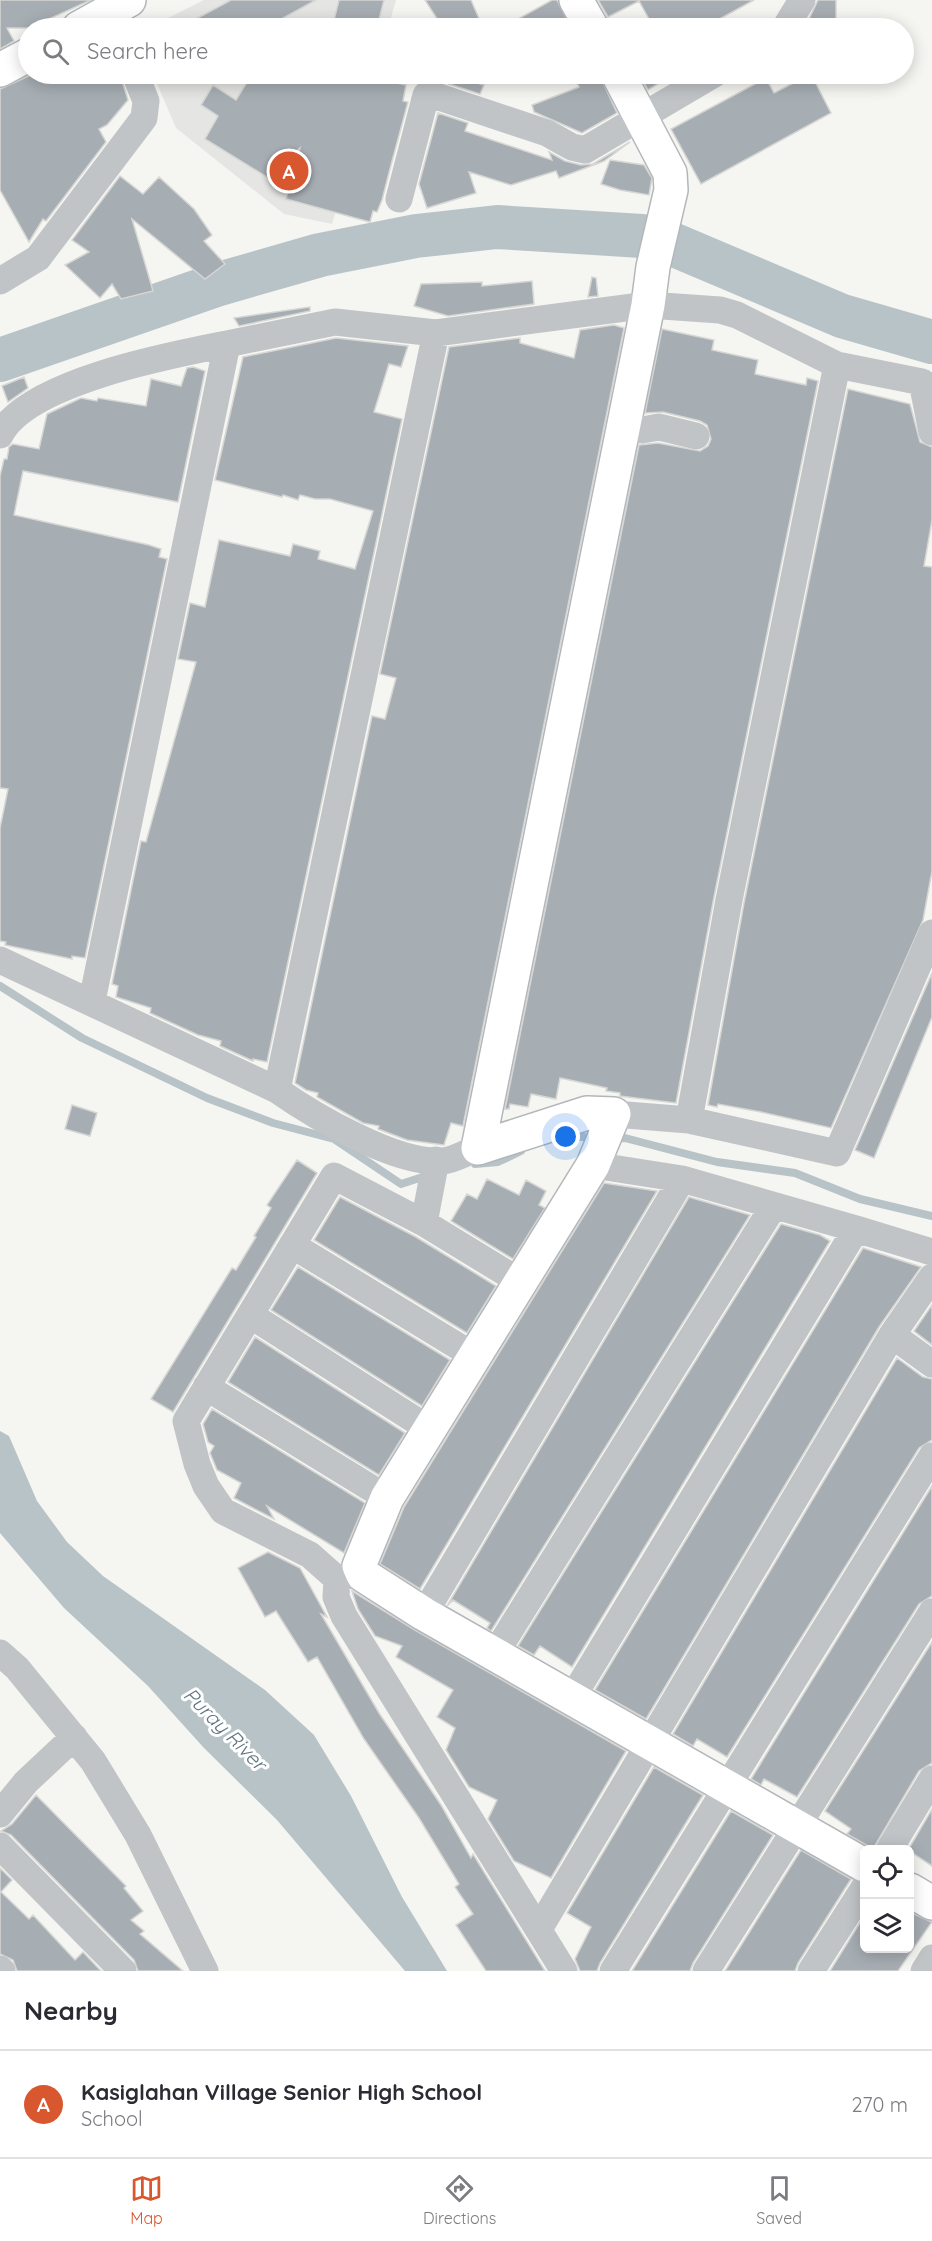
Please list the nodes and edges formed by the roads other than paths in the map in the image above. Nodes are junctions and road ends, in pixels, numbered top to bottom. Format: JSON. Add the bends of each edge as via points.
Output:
{"nodes":[{"id":1,"x":576,"y":0,"type":"edge"},
{"id":2,"x":802,"y":0,"type":"edge"},
{"id":3,"x":121,"y":9,"type":"edge"},
{"id":4,"x":101,"y":18,"type":"edge"},
{"id":5,"x":586,"y":18,"type":"edge"},
{"id":6,"x":791,"y":18,"type":"edge"},
{"id":7,"x":18,"y":60,"type":"edge"},
{"id":8,"x":0,"y":70,"type":"edge"},
{"id":9,"x":139,"y":84,"type":"edge"},
{"id":10,"x":624,"y":84,"type":"edge"},
{"id":11,"x":697,"y":84,"type":"edge"},
{"id":12,"x":642,"y":117,"type":"junction"},
{"id":13,"x":399,"y":199,"type":"dead end"},
{"id":14,"x":0,"y":281,"type":"edge"},
{"id":15,"x":648,"y":305,"type":"junction"},
{"id":16,"x":435,"y":333,"type":"junction"},
{"id":17,"x":227,"y":344,"type":"junction"},
{"id":18,"x":837,"y":365,"type":"junction"},
{"id":19,"x":624,"y":425,"type":"junction"},
{"id":20,"x":932,"y":432,"type":"edge"},
{"id":21,"x":0,"y":435,"type":"edge"},
{"id":22,"x":696,"y":436,"type":"dead end"},
{"id":23,"x":932,"y":933,"type":"edge"},
{"id":24,"x":0,"y":960,"type":"edge"},
{"id":25,"x":92,"y":1001,"type":"junction"},
{"id":26,"x":277,"y":1090,"type":"junction"},
{"id":27,"x":689,"y":1120,"type":"junction"},
{"id":28,"x":603,"y":1139,"type":"junction"},
{"id":29,"x":478,"y":1148,"type":"junction"},
{"id":30,"x":435,"y":1165,"type":"junction"},
{"id":31,"x":682,"y":1179,"type":"junction"},
{"id":32,"x":773,"y":1207,"type":"junction"},
{"id":33,"x":426,"y":1210,"type":"junction"},
{"id":34,"x":856,"y":1229,"type":"junction"},
{"id":35,"x":292,"y":1245,"type":"junction"},
{"id":36,"x":932,"y":1252,"type":"edge"},
{"id":37,"x":932,"y":1277,"type":"edge"},
{"id":38,"x":519,"y":1281,"type":"junction"},
{"id":39,"x":250,"y":1315,"type":"junction"},
{"id":40,"x":892,"y":1335,"type":"junction"},
{"id":41,"x":474,"y":1356,"type":"junction"},
{"id":42,"x":932,"y":1364,"type":"edge"},
{"id":43,"x":206,"y":1386,"type":"junction"},
{"id":44,"x":429,"y":1429,"type":"junction"},
{"id":45,"x":932,"y":1456,"type":"edge"},
{"id":46,"x":387,"y":1498,"type":"junction"},
{"id":47,"x":349,"y":1575,"type":"junction"},
{"id":48,"x":932,"y":1612,"type":"edge"},
{"id":49,"x":424,"y":1614,"type":"junction"},
{"id":50,"x":495,"y":1654,"type":"junction"},
{"id":51,"x":6,"y":1668,"type":"edge"},
{"id":52,"x":572,"y":1698,"type":"junction"},
{"id":53,"x":74,"y":1737,"type":"junction"},
{"id":54,"x":650,"y":1742,"type":"junction"},
{"id":55,"x":932,"y":1779,"type":"edge"},
{"id":56,"x":726,"y":1786,"type":"junction"},
{"id":57,"x":0,"y":1814,"type":"edge"},
{"id":58,"x":798,"y":1827,"type":"junction"},
{"id":59,"x":892,"y":1845,"type":"edge"},
{"id":60,"x":0,"y":1846,"type":"edge"},
{"id":61,"x":860,"y":1863,"type":"edge"},
{"id":62,"x":914,"y":1893,"type":"edge"},
{"id":63,"x":860,"y":1894,"type":"edge"},
{"id":64,"x":932,"y":1903,"type":"edge"},
{"id":65,"x":539,"y":1929,"type":"junction"},
{"id":66,"x":932,"y":1958,"type":"edge"},
{"id":67,"x":123,"y":1971,"type":"edge"},
{"id":68,"x":205,"y":1971,"type":"edge"},
{"id":69,"x":564,"y":1971,"type":"edge"},
{"id":70,"x":613,"y":1971,"type":"edge"},
{"id":71,"x":706,"y":1971,"type":"edge"},
{"id":72,"x":811,"y":1971,"type":"edge"},
{"id":73,"x":924,"y":1971,"type":"edge"}],
"edges":[{"from":1,"to":5,"type":"street"},
{"from":2,"to":6,"type":"street"},
{"from":3,"to":4,"type":"street"},
{"from":7,"to":8,"type":"street"},
{"from":9,"to":14,"type":"street","via":[[146,100],[144,118],[38,258]]},
{"from":10,"to":12,"type":"street"},
{"from":11,"to":12,"type":"street"},
{"from":12,"to":13,"type":"street","via":[[585,150],[548,133],[426,94]]},
{"from":12,"to":15,"type":"street","via":[[670,173],[669,199]]},
{"from":15,"to":16,"type":"street"},
{"from":15,"to":18,"type":"street","via":[[720,310],[737,315]]},
{"from":15,"to":19,"type":"street"},
{"from":16,"to":17,"type":"street","via":[[335,322]]},
{"from":16,"to":26,"type":"street"},
{"from":17,"to":21,"type":"street","via":[[150,360],[46,396],[9,420]]},
{"from":17,"to":25,"type":"street"},
{"from":18,"to":20,"type":"street","via":[[922,382]]},
{"from":18,"to":27,"type":"street","via":[[729,900]]},
{"from":19,"to":22,"type":"street","via":[[642,430],[659,427]]},
{"from":19,"to":29,"type":"street"},
{"from":23,"to":27,"type":"street","via":[[837,1154]]},
{"from":24,"to":25,"type":"street"},
{"from":25,"to":26,"type":"street"},
{"from":26,"to":30,"type":"street","via":[[309,1113]]},
{"from":27,"to":28,"type":"street"},
{"from":28,"to":29,"type":"street","via":[[587,1113]]},
{"from":28,"to":31,"type":"street"},
{"from":28,"to":38,"type":"street"},
{"from":29,"to":30,"type":"street"},
{"from":30,"to":33,"type":"street"},
{"from":31,"to":32,"type":"street"},
{"from":31,"to":49,"type":"street"},
{"from":32,"to":34,"type":"street"},
{"from":32,"to":50,"type":"street"},
{"from":33,"to":35,"type":"street","via":[[334,1176]]},
{"from":33,"to":38,"type":"street"},
{"from":34,"to":36,"type":"street"},
{"from":34,"to":52,"type":"street"},
{"from":35,"to":39,"type":"street"},
{"from":35,"to":41,"type":"street"},
{"from":37,"to":40,"type":"street"},
{"from":38,"to":41,"type":"street"},
{"from":39,"to":43,"type":"street"},
{"from":39,"to":44,"type":"street"},
{"from":40,"to":42,"type":"street"},
{"from":40,"to":54,"type":"street"},
{"from":41,"to":44,"type":"street"},
{"from":43,"to":46,"type":"street"},
{"from":43,"to":47,"type":"street","via":[[186,1421],[197,1464],[219,1506]]},
{"from":44,"to":46,"type":"street"},
{"from":45,"to":56,"type":"street"},
{"from":46,"to":47,"type":"street","via":[[360,1560]]},
{"from":47,"to":49,"type":"street"},
{"from":47,"to":65,"type":"street","via":[[336,1597],[344,1616]]},
{"from":48,"to":58,"type":"street"},
{"from":49,"to":50,"type":"street"},
{"from":50,"to":52,"type":"street"},
{"from":51,"to":53,"type":"street"},
{"from":52,"to":54,"type":"street"},
{"from":53,"to":57,"type":"street","via":[[26,1782]]},
{"from":53,"to":68,"type":"street","via":[[138,1835]]},
{"from":54,"to":56,"type":"street"},
{"from":54,"to":65,"type":"street"},
{"from":55,"to":59,"type":"street"},
{"from":56,"to":58,"type":"street"},
{"from":56,"to":70,"type":"street"},
{"from":58,"to":61,"type":"street"},
{"from":58,"to":71,"type":"street"},
{"from":60,"to":67,"type":"street"},
{"from":62,"to":64,"type":"street"},
{"from":63,"to":72,"type":"street"},
{"from":65,"to":69,"type":"street"},
{"from":66,"to":73,"type":"street"}]}
